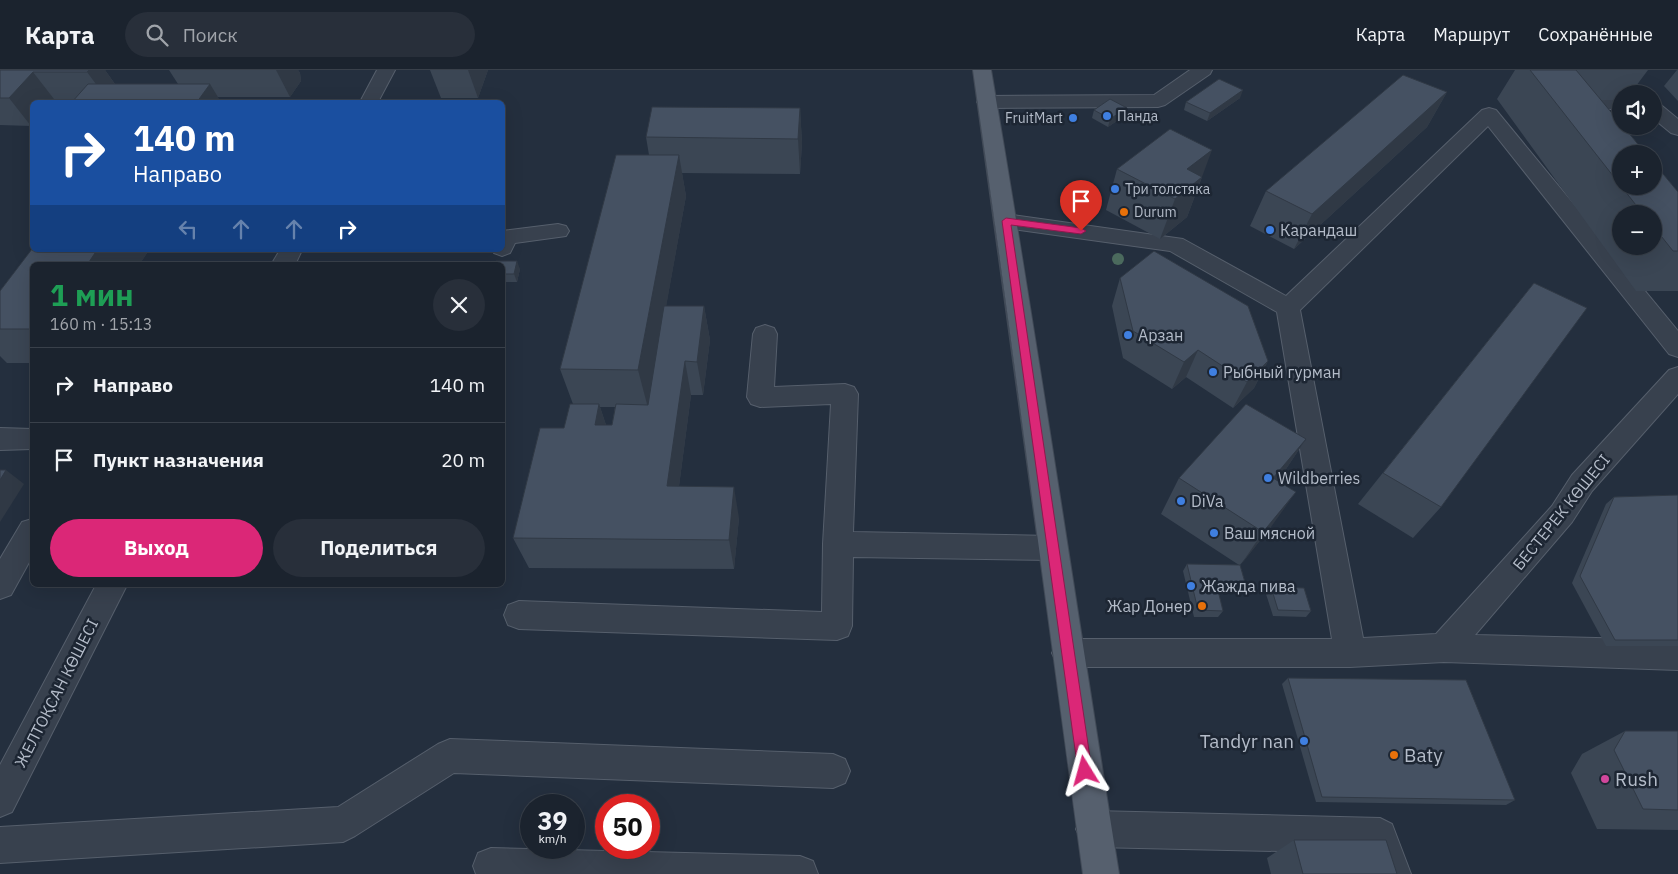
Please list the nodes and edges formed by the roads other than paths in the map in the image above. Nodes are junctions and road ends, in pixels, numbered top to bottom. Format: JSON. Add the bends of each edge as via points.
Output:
{"nodes":[{"id":1,"x":386,"y":70,"type":"edge"},
{"id":2,"x":982,"y":70,"type":"edge"},
{"id":3,"x":1203,"y":70,"type":"edge"},
{"id":4,"x":370,"y":100,"type":"edge"},
{"id":5,"x":988,"y":102,"type":"junction"},
{"id":6,"x":1612,"y":102,"type":"edge"},
{"id":7,"x":1662,"y":116,"type":"edge"},
{"id":8,"x":1678,"y":129,"type":"edge"},
{"id":9,"x":1619,"y":145,"type":"edge"},
{"id":10,"x":1006,"y":221,"type":"junction"},
{"id":11,"x":558,"y":230,"type":"dead end"},
{"id":12,"x":505,"y":240,"type":"edge"},
{"id":13,"x":1288,"y":308,"type":"junction"},
{"id":14,"x":765,"y":334,"type":"dead end"},
{"id":15,"x":1678,"y":348,"type":"edge"},
{"id":16,"x":1678,"y":377,"type":"edge"},
{"id":17,"x":0,"y":439,"type":"edge"},
{"id":18,"x":30,"y":439,"type":"edge"},
{"id":19,"x":30,"y":534,"type":"edge"},
{"id":20,"x":838,"y":544,"type":"junction"},
{"id":21,"x":1052,"y":548,"type":"junction"},
{"id":22,"x":0,"y":586,"type":"edge"},
{"id":23,"x":111,"y":587,"type":"edge"},
{"id":24,"x":519,"y":615,"type":"dead end"},
{"id":25,"x":1444,"y":648,"type":"junction"},
{"id":26,"x":1068,"y":653,"type":"junction"},
{"id":27,"x":1350,"y":653,"type":"junction"},
{"id":28,"x":1678,"y":655,"type":"edge"},
{"id":29,"x":833,"y":771,"type":"dead end"},
{"id":30,"x":0,"y":800,"type":"edge"},
{"id":31,"x":1094,"y":830,"type":"junction"},
{"id":32,"x":0,"y":845,"type":"edge"},
{"id":33,"x":491,"y":866,"type":"dead end"},
{"id":34,"x":800,"y":874,"type":"edge"},
{"id":35,"x":1101,"y":874,"type":"edge"},
{"id":36,"x":1393,"y":874,"type":"edge"}],
"edges":[{"from":1,"to":4,"type":"street"},
{"from":2,"to":5,"type":"main road"},
{"from":3,"to":5,"type":"street","via":[[1158,100]]},
{"from":5,"to":10,"type":"main road"},
{"from":6,"to":9,"type":"street","via":[[1596,103],[1590,110]]},
{"from":7,"to":8,"type":"street"},
{"from":10,"to":13,"type":"street","via":[[1175,244]]},
{"from":10,"to":21,"type":"main road"},
{"from":11,"to":12,"type":"street","via":[[506,237]]},
{"from":13,"to":15,"type":"street","via":[[1489,114]]},
{"from":13,"to":27,"type":"street"},
{"from":14,"to":20,"type":"street","via":[[760,397],[845,394]]},
{"from":16,"to":25,"type":"street","name":"БЕСТЕРЕК КӨШЕСІ","via":[[1582,483],[1562,514]]},
{"from":17,"to":18,"type":"street"},
{"from":19,"to":22,"type":"street"},
{"from":20,"to":21,"type":"street"},
{"from":20,"to":24,"type":"street","via":[[837,626]]},
{"from":21,"to":26,"type":"main road"},
{"from":23,"to":30,"type":"street","name":"ЖЕЛТОҚСАН КӨШЕСІ"},
{"from":25,"to":27,"type":"street"},
{"from":25,"to":28,"type":"street"},
{"from":26,"to":27,"type":"street"},
{"from":26,"to":31,"type":"main road"},
{"from":29,"to":32,"type":"street","via":[[450,756],[343,824]]},
{"from":31,"to":35,"type":"main road"},
{"from":31,"to":36,"type":"street","via":[[1380,836]]},
{"from":33,"to":34,"type":"street"}]}
